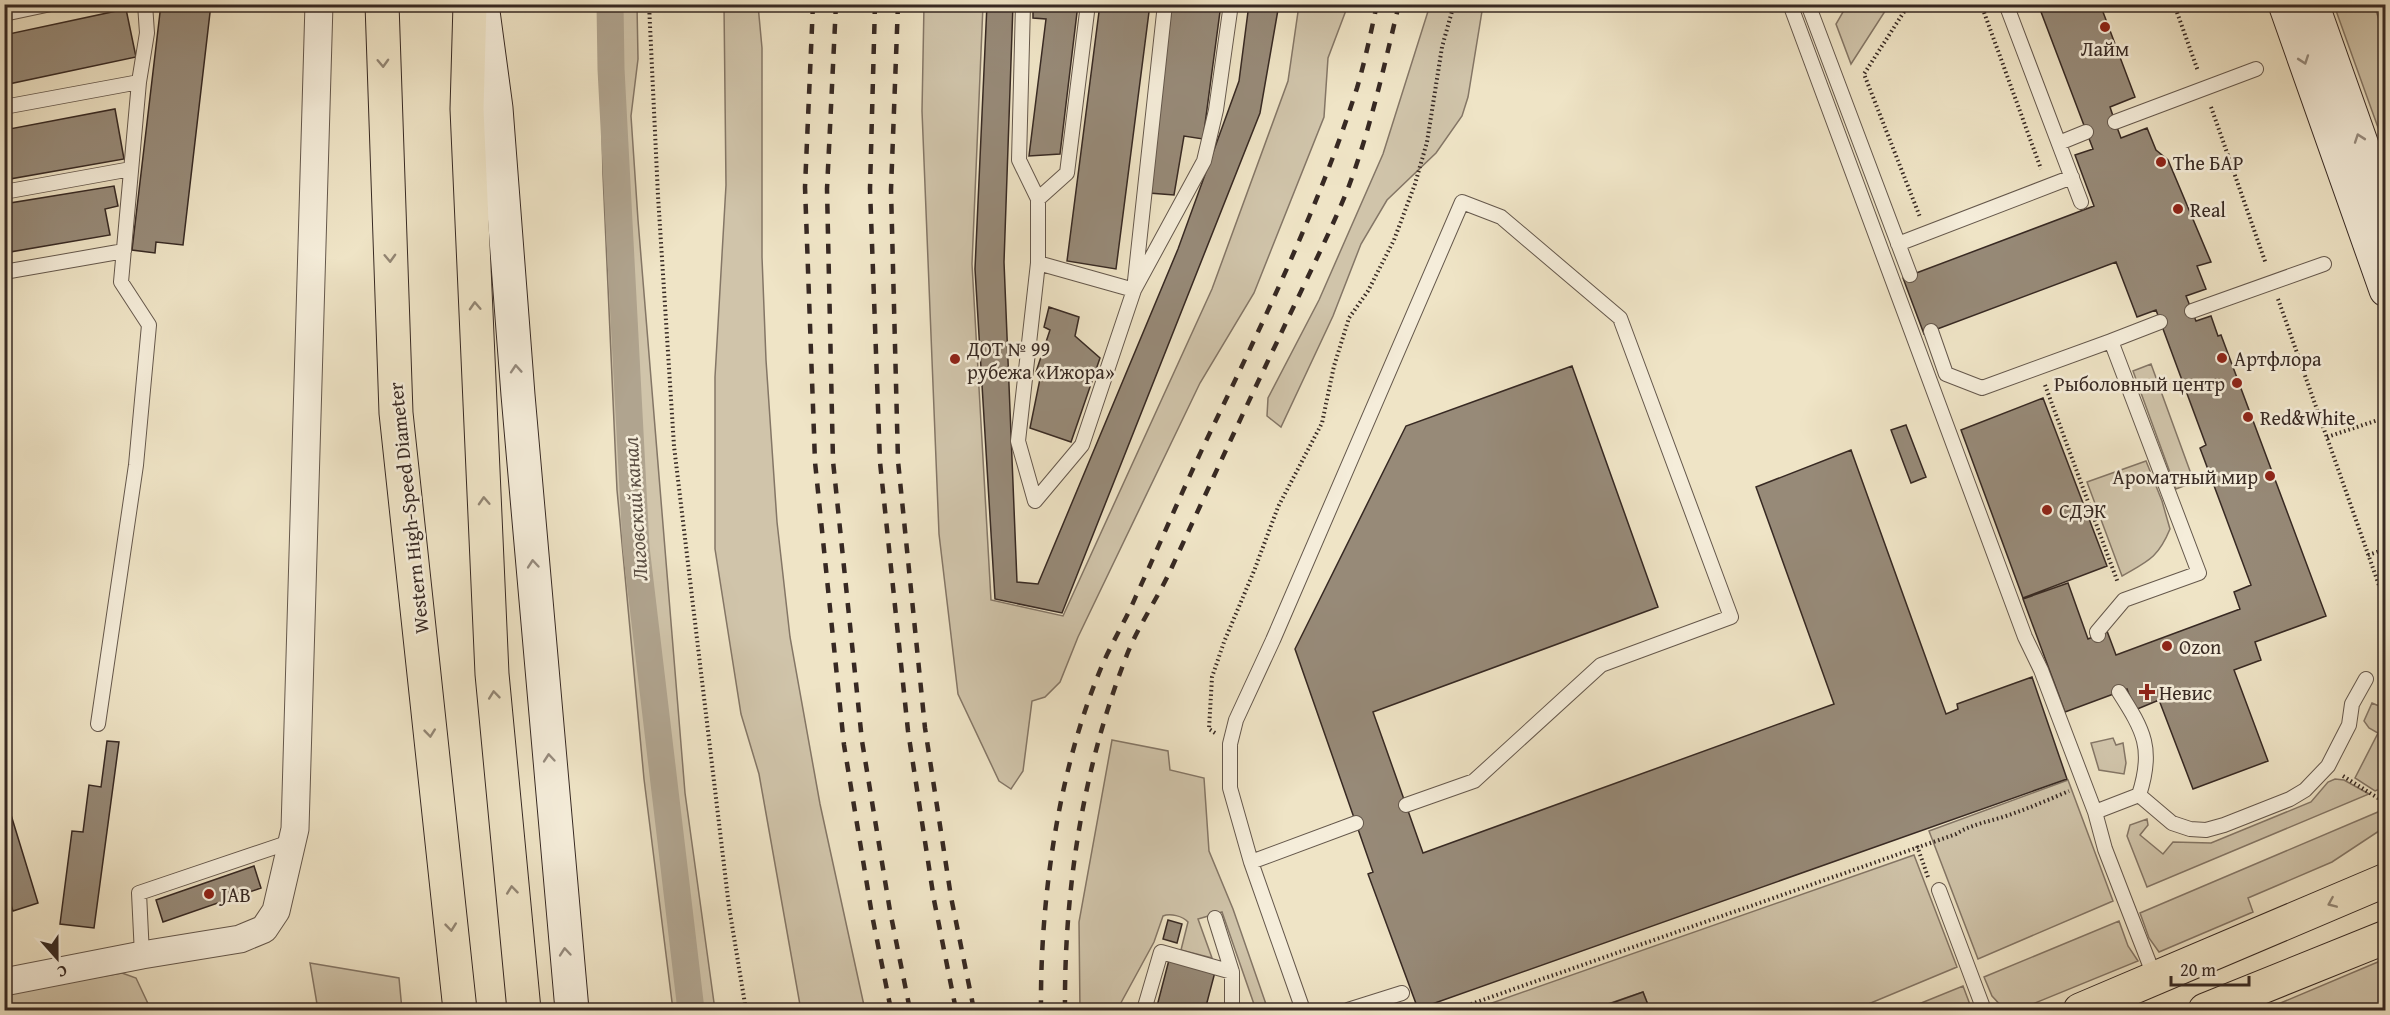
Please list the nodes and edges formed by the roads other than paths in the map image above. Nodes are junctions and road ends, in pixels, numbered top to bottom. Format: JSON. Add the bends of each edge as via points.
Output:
{"nodes":[{"id":1,"x":51,"y":4,"type":"edge"},
{"id":2,"x":145,"y":4,"type":"edge"},
{"id":3,"x":319,"y":4,"type":"edge"},
{"id":4,"x":382,"y":4,"type":"edge"},
{"id":5,"x":470,"y":4,"type":"edge"},
{"id":6,"x":482,"y":4,"type":"edge"},
{"id":7,"x":1023,"y":4,"type":"edge"},
{"id":8,"x":1088,"y":4,"type":"edge"},
{"id":9,"x":1165,"y":4,"type":"edge"},
{"id":10,"x":1231,"y":4,"type":"edge"},
{"id":11,"x":1790,"y":4,"type":"edge"},
{"id":12,"x":1808,"y":4,"type":"edge"},
{"id":13,"x":2006,"y":4,"type":"edge"},
{"id":14,"x":2285,"y":4,"type":"edge"},
{"id":15,"x":2312,"y":4,"type":"edge"},
{"id":16,"x":4,"y":14,"type":"edge"},
{"id":17,"x":2256,"y":69,"type":"dead end"},
{"id":18,"x":139,"y":82,"type":"junction"},
{"id":19,"x":4,"y":107,"type":"edge"},
{"id":20,"x":2115,"y":122,"type":"dead end"},
{"id":21,"x":2086,"y":132,"type":"dead end"},
{"id":22,"x":2059,"y":143,"type":"junction"},
{"id":23,"x":132,"y":169,"type":"junction"},
{"id":24,"x":2072,"y":177,"type":"junction"},
{"id":25,"x":4,"y":192,"type":"edge"},
{"id":26,"x":1038,"y":199,"type":"junction"},
{"id":27,"x":2081,"y":202,"type":"dead end"},
{"id":28,"x":2385,"y":213,"type":"edge"},
{"id":29,"x":1898,"y":244,"type":"junction"},
{"id":30,"x":124,"y":251,"type":"junction"},
{"id":31,"x":1038,"y":263,"type":"junction"},
{"id":32,"x":2324,"y":264,"type":"dead end"},
{"id":33,"x":4,"y":272,"type":"edge"},
{"id":34,"x":1910,"y":275,"type":"dead end"},
{"id":35,"x":1134,"y":290,"type":"junction"},
{"id":36,"x":2385,"y":290,"type":"edge"},
{"id":37,"x":2192,"y":311,"type":"dead end"},
{"id":38,"x":2160,"y":322,"type":"dead end"},
{"id":39,"x":1931,"y":331,"type":"dead end"},
{"id":40,"x":2111,"y":340,"type":"junction"},
{"id":41,"x":2098,"y":635,"type":"dead end"},
{"id":42,"x":2366,"y":679,"type":"dead end"},
{"id":43,"x":2119,"y":692,"type":"dead end"},
{"id":44,"x":98,"y":724,"type":"dead end"},
{"id":45,"x":2139,"y":795,"type":"junction"},
{"id":46,"x":1406,"y":805,"type":"dead end"},
{"id":47,"x":2095,"y":812,"type":"junction"},
{"id":48,"x":1356,"y":823,"type":"dead end"},
{"id":49,"x":293,"y":841,"type":"junction"},
{"id":50,"x":1251,"y":862,"type":"junction"},
{"id":51,"x":2385,"y":880,"type":"edge"},
{"id":52,"x":1939,"y":890,"type":"road end"},
{"id":53,"x":1215,"y":918,"type":"dead end"},
{"id":54,"x":2385,"y":937,"type":"edge"},
{"id":55,"x":142,"y":955,"type":"junction"},
{"id":56,"x":1232,"y":972,"type":"junction"},
{"id":57,"x":2156,"y":978,"type":"junction"},
{"id":58,"x":4,"y":982,"type":"edge"},
{"id":59,"x":1402,"y":993,"type":"dead end"},
{"id":60,"x":2096,"y":1007,"type":"edge"},
{"id":61,"x":460,"y":1011,"type":"edge"},
{"id":62,"x":524,"y":1011,"type":"edge"},
{"id":63,"x":572,"y":1011,"type":"edge"},
{"id":64,"x":1144,"y":1011,"type":"edge"},
{"id":65,"x":1232,"y":1011,"type":"edge"},
{"id":66,"x":1303,"y":1011,"type":"edge"},
{"id":67,"x":1348,"y":1011,"type":"edge"},
{"id":68,"x":1984,"y":1011,"type":"edge"},
{"id":69,"x":2205,"y":1011,"type":"edge"}],
"edges":[{"from":1,"to":16,"type":"lane"},
{"from":2,"to":18,"type":"lane","via":[[147,33]]},
{"from":3,"to":49,"type":"street"},
{"from":4,"to":61,"type":"main road","name":"Western High-Speed Diameter","one_way":true,"via":[[396,413]]},
{"from":62,"to":5,"type":"main road","one_way":true,"via":[[492,674],[467,109]]},
{"from":63,"to":6,"type":"main road","one_way":true,"via":[[496,108]]},
{"from":7,"to":26,"type":"lane","via":[[1019,160]]},
{"from":8,"to":26,"type":"lane","via":[[1067,173]]},
{"from":9,"to":35,"type":"lane"},
{"from":10,"to":35,"type":"lane","via":[[1216,110],[1204,161]]},
{"from":11,"to":47,"type":"lane","via":[[2025,637]]},
{"from":12,"to":29,"type":"lane"},
{"from":13,"to":22,"type":"lane"},
{"from":14,"to":36,"type":"main road","one_way":true},
{"from":28,"to":15,"type":"main road","one_way":true},
{"from":17,"to":20,"type":"lane"},
{"from":18,"to":19,"type":"lane"},
{"from":18,"to":23,"type":"lane"},
{"from":21,"to":22,"type":"lane"},
{"from":22,"to":24,"type":"lane"},
{"from":23,"to":25,"type":"lane"},
{"from":23,"to":30,"type":"lane"},
{"from":24,"to":27,"type":"lane"},
{"from":24,"to":29,"type":"lane"},
{"from":26,"to":31,"type":"lane"},
{"from":29,"to":34,"type":"lane"},
{"from":30,"to":33,"type":"lane"},
{"from":30,"to":44,"type":"lane","via":[[122,282],[149,325],[136,465]]},
{"from":31,"to":35,"type":"lane"},
{"from":31,"to":35,"type":"lane","via":[[1018,441],[1035,501],[1082,445]]},
{"from":32,"to":37,"type":"lane"},
{"from":38,"to":40,"type":"lane"},
{"from":39,"to":40,"type":"lane","via":[[1946,374],[1982,388]]},
{"from":40,"to":41,"type":"lane","via":[[2199,573],[2124,600]]},
{"from":42,"to":45,"type":"lane","via":[[2328,766],[2305,790],[2290,799],[2206,830],[2172,823]]},
{"from":43,"to":45,"type":"lane","via":[[2139,722],[2145,742],[2146,762]]},
{"from":45,"to":47,"type":"lane"},
{"from":46,"to":50,"type":"lane","via":[[1474,781],[1601,665],[1731,617],[1620,318],[1501,217],[1462,202],[1236,720],[1230,744],[1230,788]]},
{"from":47,"to":57,"type":"lane","via":[[2109,859]]},
{"from":48,"to":50,"type":"lane"},
{"from":49,"to":55,"type":"street","via":[[276,911],[264,929],[240,939]]},
{"from":49,"to":55,"type":"lane","via":[[139,893]]},
{"from":50,"to":66,"type":"lane"},
{"from":51,"to":57,"type":"main road","one_way":true},
{"from":52,"to":68,"type":"lane"},
{"from":53,"to":56,"type":"lane"},
{"from":54,"to":69,"type":"main road"},
{"from":55,"to":58,"type":"street"},
{"from":56,"to":64,"type":"lane","via":[[1161,952]]},
{"from":56,"to":65,"type":"lane"},
{"from":57,"to":60,"type":"main road"},
{"from":59,"to":67,"type":"lane"}]}
